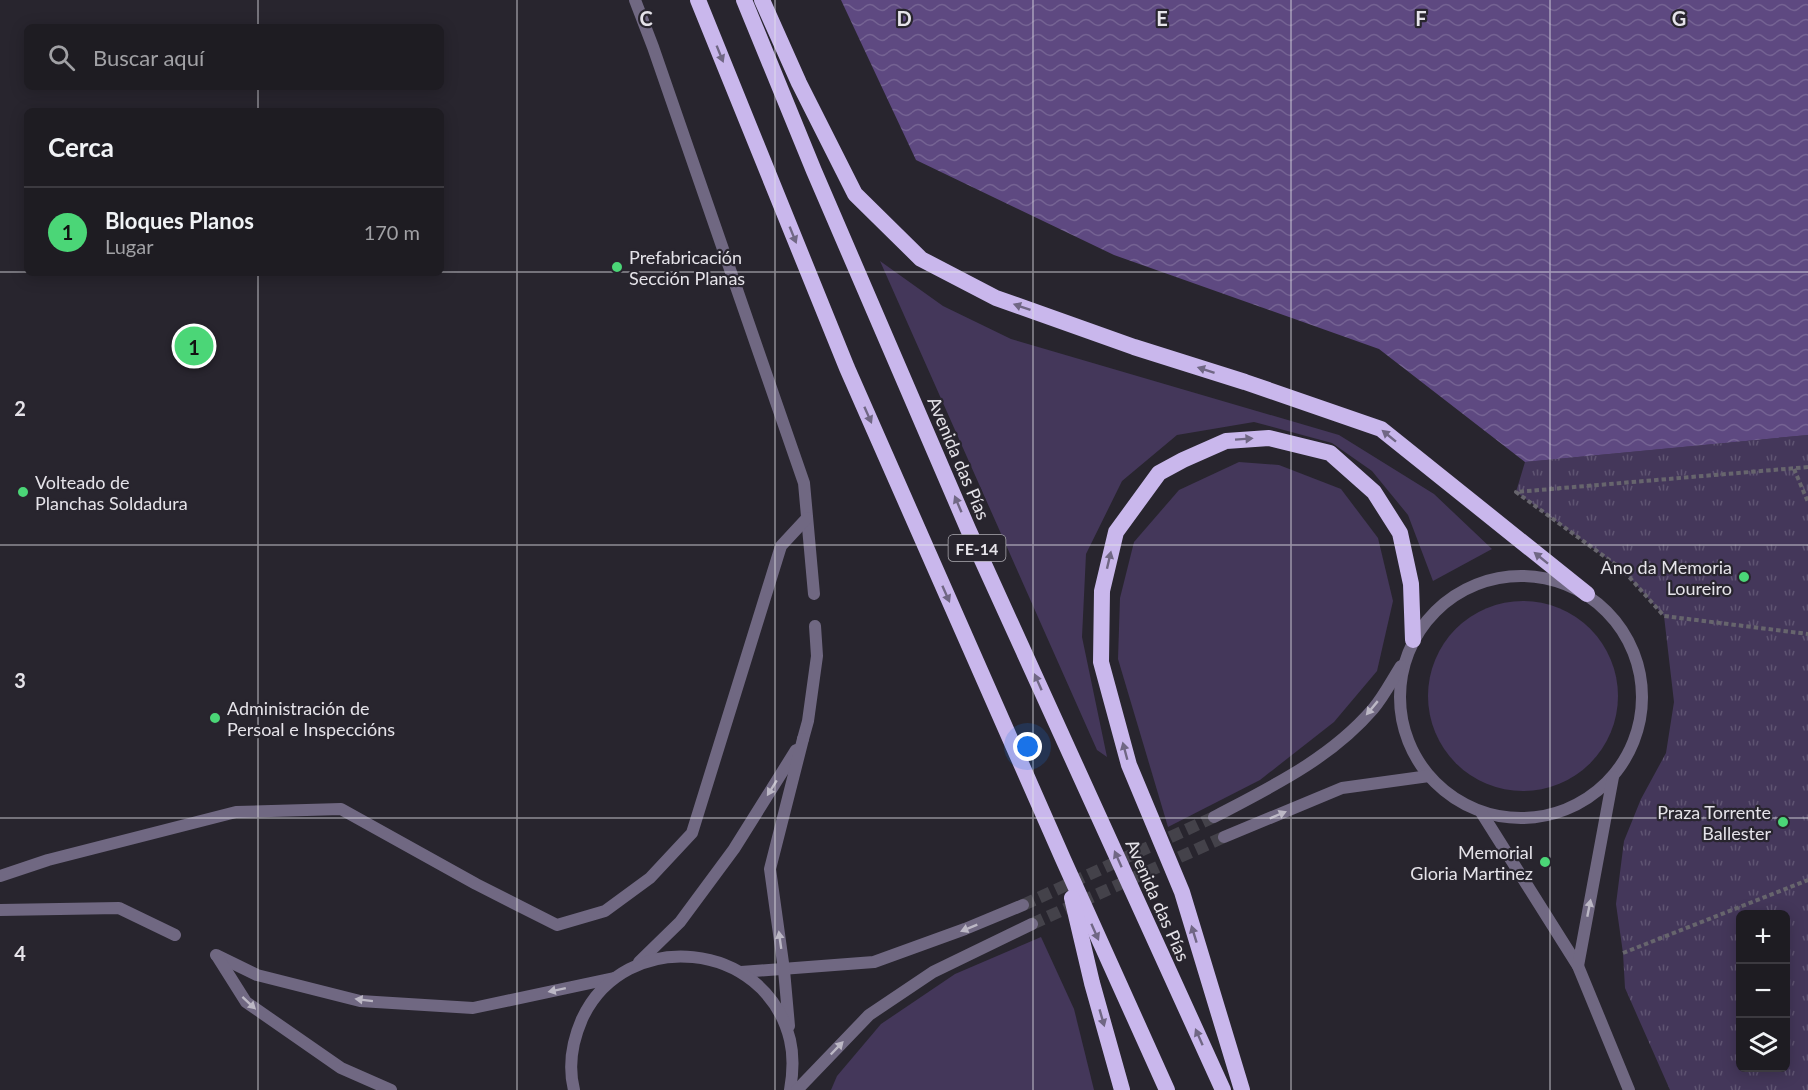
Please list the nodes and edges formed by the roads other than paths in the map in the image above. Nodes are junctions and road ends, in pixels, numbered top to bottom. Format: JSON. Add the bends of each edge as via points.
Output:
{"nodes":[{"id":1,"x":635,"y":0,"type":"edge"},
{"id":2,"x":698,"y":0,"type":"edge"},
{"id":3,"x":744,"y":0,"type":"edge"},
{"id":4,"x":762,"y":0,"type":"edge"},
{"id":5,"x":807,"y":518,"type":"junction"},
{"id":6,"x":814,"y":594,"type":"dead end"},
{"id":7,"x":1587,"y":594,"type":"junction"},
{"id":8,"x":815,"y":626,"type":"dead end"},
{"id":9,"x":1413,"y":640,"type":"junction"},
{"id":10,"x":1404,"y":660,"type":"junction"},
{"id":11,"x":803,"y":739,"type":"junction"},
{"id":12,"x":1429,"y":776,"type":"junction"},
{"id":13,"x":1613,"y":777,"type":"junction"},
{"id":14,"x":1481,"y":812,"type":"junction"},
{"id":15,"x":1214,"y":817,"type":"tunnel mouth"},
{"id":16,"x":1224,"y":837,"type":"tunnel mouth"},
{"id":17,"x":1063,"y":859,"type":"junction"},
{"id":18,"x":0,"y":876,"type":"edge"},
{"id":19,"x":1023,"y":905,"type":"tunnel mouth"},
{"id":20,"x":0,"y":910,"type":"edge"},
{"id":21,"x":1032,"y":924,"type":"tunnel mouth"},
{"id":22,"x":175,"y":935,"type":"dead end"},
{"id":23,"x":638,"y":964,"type":"junction"},
{"id":24,"x":1578,"y":966,"type":"junction"},
{"id":25,"x":784,"y":970,"type":"junction"},
{"id":26,"x":741,"y":972,"type":"junction"},
{"id":27,"x":614,"y":978,"type":"junction"},
{"id":28,"x":790,"y":1040,"type":"junction"},
{"id":29,"x":391,"y":1090,"type":"edge"},
{"id":30,"x":574,"y":1090,"type":"edge"},
{"id":31,"x":790,"y":1090,"type":"edge"},
{"id":32,"x":797,"y":1090,"type":"edge"},
{"id":33,"x":1122,"y":1090,"type":"edge"},
{"id":34,"x":1167,"y":1090,"type":"edge"},
{"id":35,"x":1223,"y":1090,"type":"edge"},
{"id":36,"x":1242,"y":1090,"type":"edge"},
{"id":37,"x":1629,"y":1090,"type":"edge"}],
"edges":[{"from":1,"to":5,"type":"street","via":[[804,483]]},
{"from":2,"to":17,"type":"highway","number":"FE-14","one_way":true,"via":[[847,368]]},
{"from":35,"to":3,"type":"highway","name":"Avenida das Pías","number":"FE-14","one_way":true,"via":[[968,529]]},
{"from":7,"to":4,"type":"highway","one_way":true,"via":[[1381,429],[996,298],[921,259],[855,194]]},
{"from":5,"to":6,"type":"street"},
{"from":5,"to":18,"type":"street","via":[[781,546],[692,833],[650,878],[604,911],[557,925],[341,809],[236,812]]},
{"from":7,"to":9,"type":"street","via":[[1550,578],[1509,576],[1470,586],[1437,608]]},
{"from":7,"to":13,"type":"street","via":[[1617,622],[1639,669],[1643,701],[1635,741]]},
{"from":8,"to":11,"type":"street","via":[[817,656]]},
{"from":9,"to":10,"type":"street"},
{"from":36,"to":9,"type":"highway","one_way":true,"via":[[1182,892],[1129,765],[1101,662],[1102,591],[1116,532],[1159,473],[1226,441],[1269,438],[1329,453],[1374,492],[1400,532],[1411,584]]},
{"from":10,"to":12,"type":"street","via":[[1399,690],[1401,722],[1412,751]]},
{"from":10,"to":15,"type":"street","one_way":true,"via":[[1374,708],[1341,740],[1298,773]]},
{"from":11,"to":23,"type":"street","one_way":true,"via":[[734,849],[687,913]]},
{"from":25,"to":11,"type":"street","one_way":true,"via":[[770,869]]},
{"from":12,"to":14,"type":"street","via":[[1444,791]]},
{"from":16,"to":12,"type":"street","one_way":true,"via":[[1342,788]]},
{"from":13,"to":14,"type":"street","via":[[1586,801],[1553,815],[1516,819]]},
{"from":24,"to":13,"type":"street","one_way":true},
{"from":14,"to":24,"type":"street"},
{"from":17,"to":33,"type":"highway","one_way":true},
{"from":17,"to":34,"type":"highway","number":"FE-14","one_way":true},
{"from":19,"to":25,"type":"street","one_way":true,"via":[[874,962]]},
{"from":20,"to":22,"type":"street","via":[[119,908]]},
{"from":32,"to":21,"type":"street","one_way":true,"via":[[869,1015],[933,972]]},
{"from":23,"to":26,"type":"street","via":[[672,956],[708,958]]},
{"from":23,"to":27,"type":"street"},
{"from":24,"to":37,"type":"street"},
{"from":25,"to":26,"type":"street"},
{"from":25,"to":28,"type":"street"},
{"from":26,"to":28,"type":"street","via":[[763,990],[780,1013]]},
{"from":27,"to":29,"type":"street","one_way":true,"via":[[473,1008],[360,1001],[257,975],[213,953],[246,1002],[341,1068]]},
{"from":27,"to":30,"type":"street","via":[[589,1004],[574,1037]]},
{"from":28,"to":31,"type":"street","via":[[794,1069]]}]}
